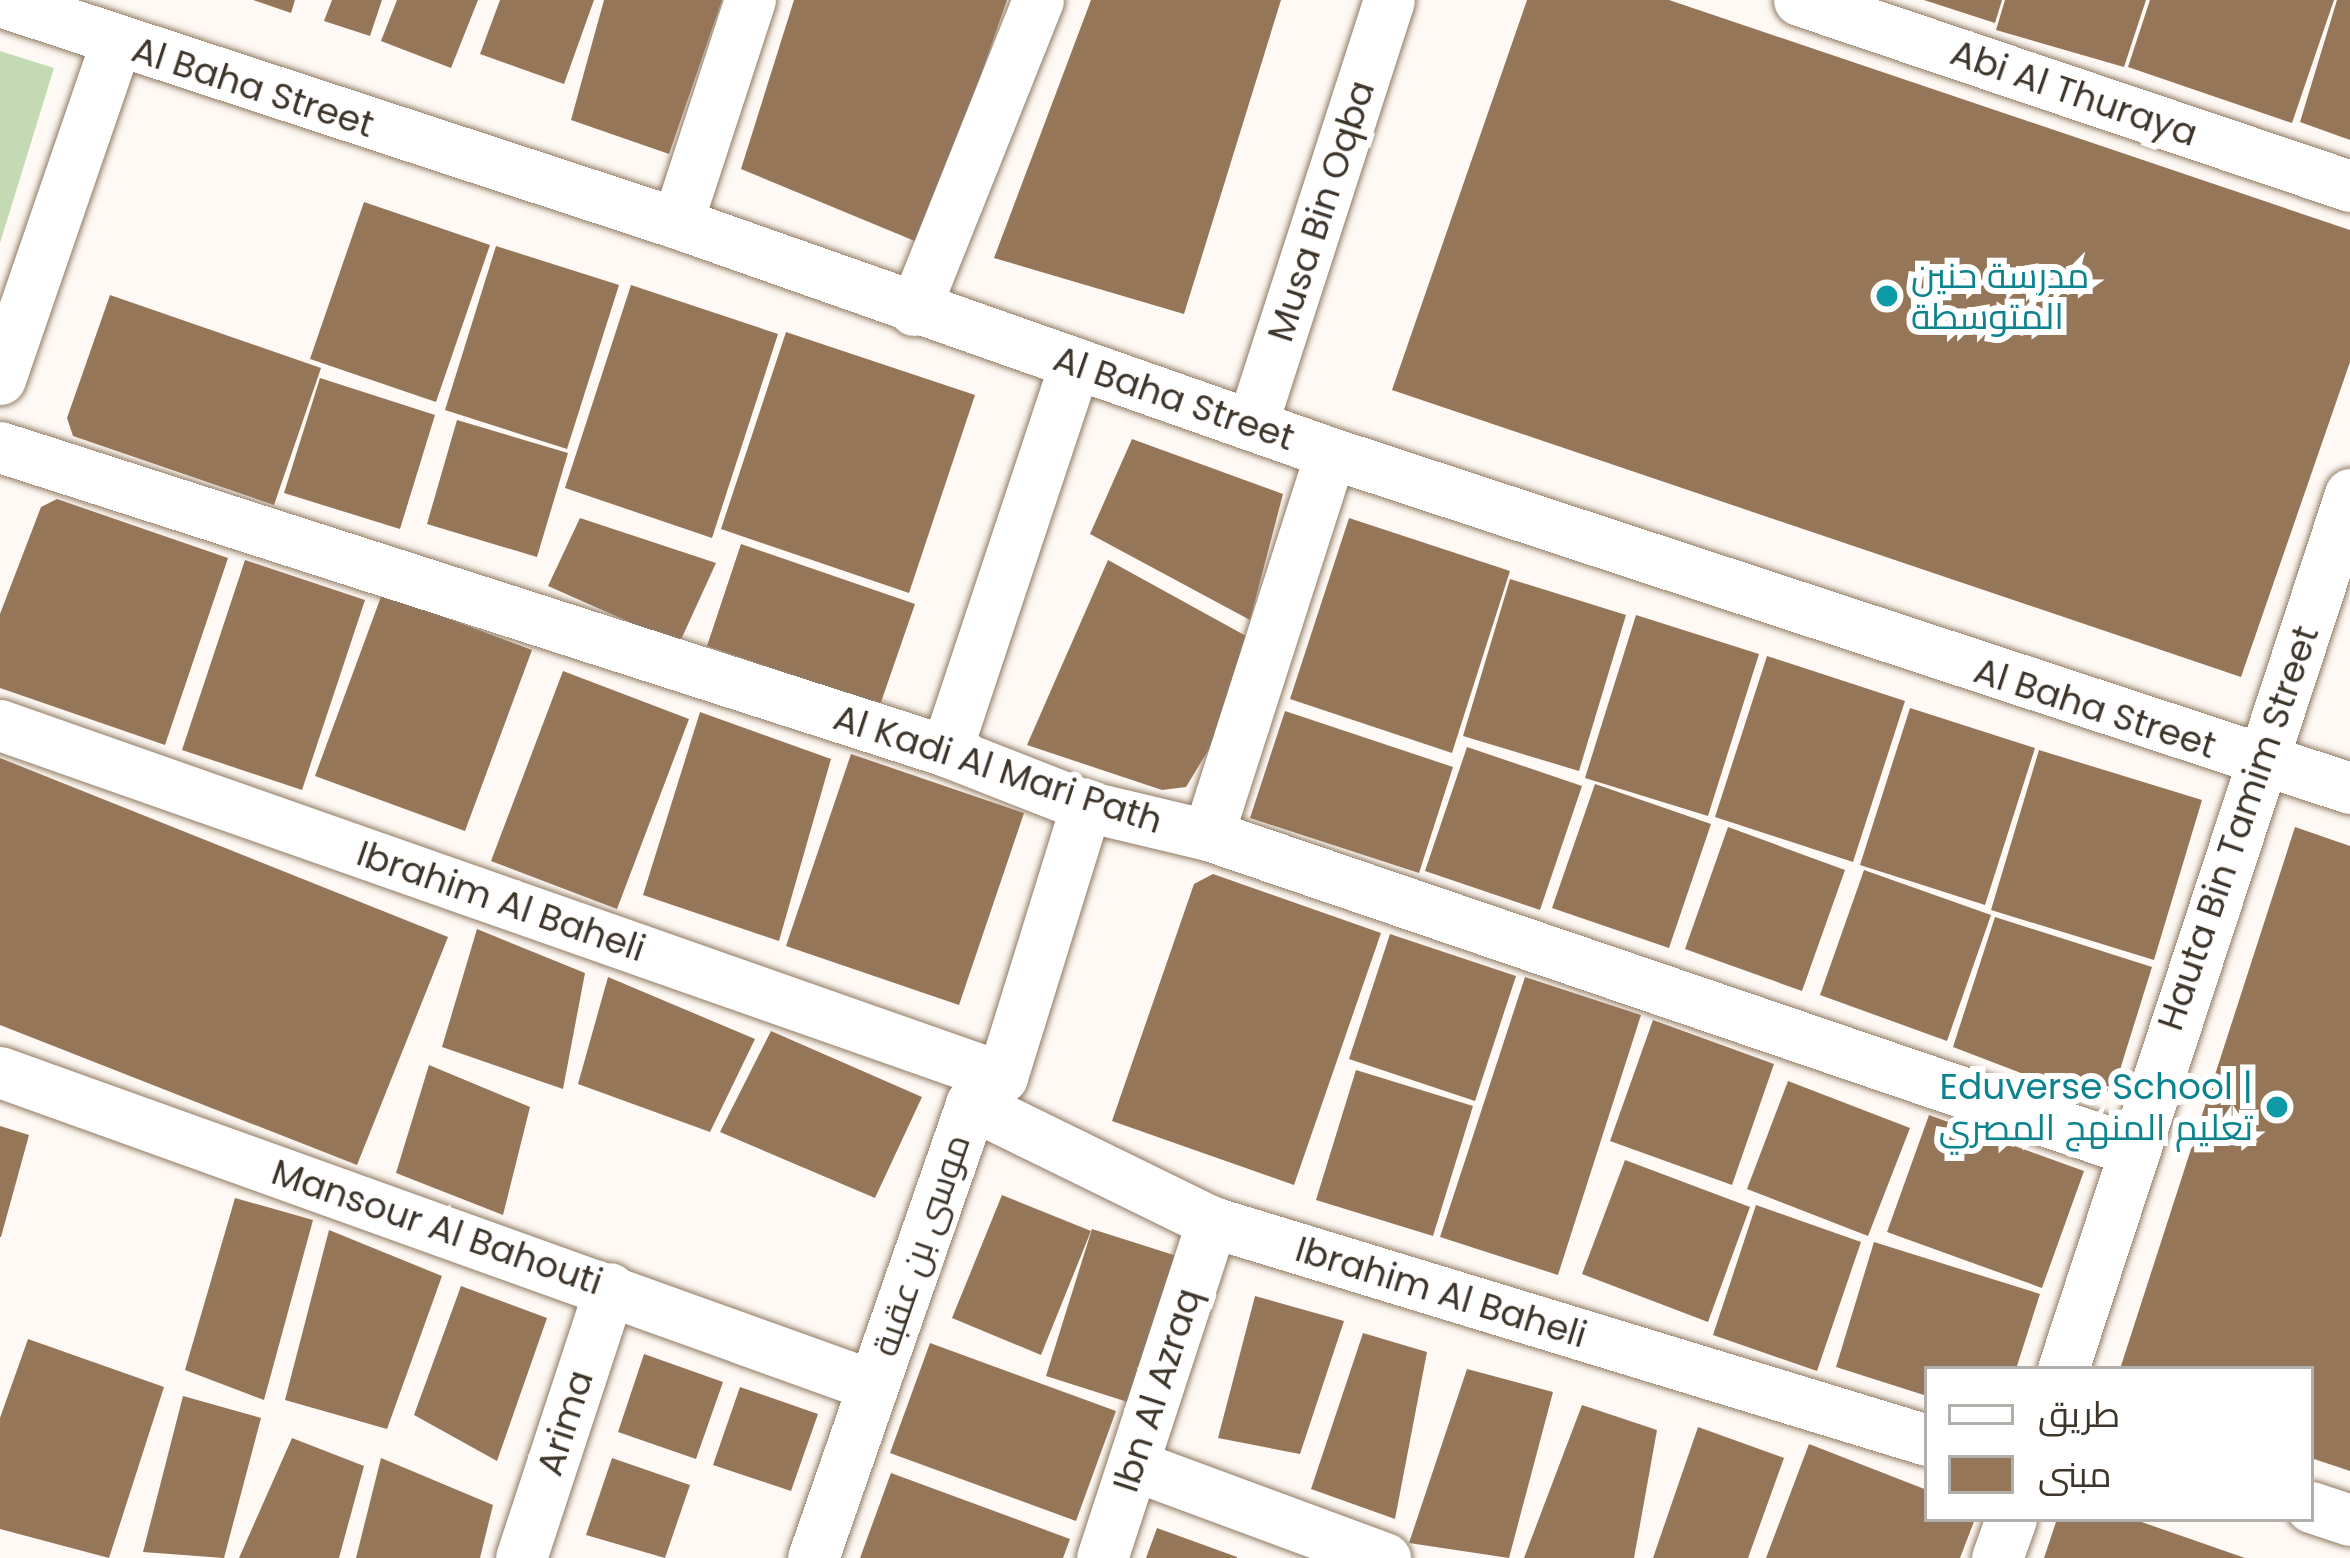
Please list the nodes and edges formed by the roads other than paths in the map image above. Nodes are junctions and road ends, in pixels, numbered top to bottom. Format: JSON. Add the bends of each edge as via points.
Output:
{"nodes":[{"id":1,"x":750,"y":0,"type":"edge"},
{"id":2,"x":1038,"y":0,"type":"edge"},
{"id":3,"x":1389,"y":0,"type":"edge"},
{"id":4,"x":1799,"y":0,"type":"edge"},
{"id":5,"x":0,"y":1,"type":"edge"},
{"id":6,"x":116,"y":43,"type":"junction"},
{"id":7,"x":2350,"y":186,"type":"edge"},
{"id":8,"x":677,"y":224,"type":"junction"},
{"id":9,"x":914,"y":310,"type":"junction"},
{"id":10,"x":1075,"y":363,"type":"junction"},
{"id":11,"x":0,"y":379,"type":"edge"},
{"id":12,"x":1252,"y":422,"type":"junction"},
{"id":13,"x":0,"y":447,"type":"edge"},
{"id":14,"x":1331,"y":453,"type":"junction"},
{"id":15,"x":2350,"y":494,"type":"edge"},
{"id":16,"x":0,"y":725,"type":"edge"},
{"id":17,"x":946,"y":751,"type":"junction"},
{"id":18,"x":2260,"y":764,"type":"junction"},
{"id":19,"x":2350,"y":788,"type":"edge"},
{"id":20,"x":1086,"y":806,"type":"junction"},
{"id":21,"x":1208,"y":835,"type":"junction"},
{"id":22,"x":0,"y":1072,"type":"edge"},
{"id":23,"x":986,"y":1090,"type":"junction"},
{"id":24,"x":2129,"y":1149,"type":"junction"},
{"id":25,"x":1212,"y":1222,"type":"junction"},
{"id":26,"x":610,"y":1288,"type":"junction"},
{"id":27,"x":2064,"y":1366,"type":"edge"},
{"id":28,"x":872,"y":1385,"type":"junction"},
{"id":29,"x":1924,"y":1439,"type":"edge"},
{"id":30,"x":1132,"y":1465,"type":"junction"},
{"id":31,"x":2314,"y":1508,"type":"edge"},
{"id":32,"x":2350,"y":1520,"type":"edge"},
{"id":33,"x":2010,"y":1522,"type":"edge"},
{"id":34,"x":521,"y":1558,"type":"edge"},
{"id":35,"x":813,"y":1558,"type":"edge"},
{"id":36,"x":1102,"y":1558,"type":"edge"},
{"id":37,"x":1385,"y":1558,"type":"edge"},
{"id":38,"x":1996,"y":1558,"type":"edge"}],
"edges":[{"from":1,"to":8,"type":"street"},
{"from":2,"to":9,"type":"street"},
{"from":3,"to":12,"type":"street","name":"Musa Bin Oqba"},
{"from":4,"to":7,"type":"street","name":"Abi Al Thuraya"},
{"from":5,"to":6,"type":"street","name":"Al Baha Street"},
{"from":6,"to":8,"type":"street","name":"Al Baha Street"},
{"from":6,"to":11,"type":"street"},
{"from":8,"to":9,"type":"street","name":"Al Baha Street"},
{"from":9,"to":10,"type":"street","name":"Al Baha Street"},
{"from":10,"to":12,"type":"street","name":"Al Baha Street"},
{"from":10,"to":17,"type":"street"},
{"from":12,"to":14,"type":"street","name":"Al Baha Street"},
{"from":13,"to":17,"type":"street","name":"Al Kadi Al Mari Path"},
{"from":14,"to":18,"type":"street","name":"Al Baha Street"},
{"from":14,"to":21,"type":"street"},
{"from":15,"to":18,"type":"street","name":"Hauta Bin Tamim Street"},
{"from":16,"to":23,"type":"street","name":"Ibrahim Al Baheli"},
{"from":17,"to":20,"type":"street","name":"Al Kadi Al Mari Path"},
{"from":18,"to":19,"type":"street","name":"Al Baha Street"},
{"from":18,"to":24,"type":"street","name":"Hauta Bin Tamim Street"},
{"from":20,"to":21,"type":"street","name":"Al Kadi Al Mari Path"},
{"from":20,"to":23,"type":"street","name":"موسى بن عقبة"},
{"from":21,"to":24,"type":"street","name":"Al Kadi Al Mari Path"},
{"from":22,"to":26,"type":"street","name":"Mansour Al Bahouti"},
{"from":23,"to":25,"type":"street","name":"Ibrahim Al Baheli"},
{"from":23,"to":28,"type":"street","name":"موسى بن عقبة"},
{"from":24,"to":27,"type":"street","name":"Hauta Bin Tamim Street"},
{"from":25,"to":29,"type":"street","name":"Ibrahim Al Baheli"},
{"from":25,"to":30,"type":"street","name":"Ibn Al Azraq"},
{"from":26,"to":28,"type":"street","name":"Mansour Al Bahouti"},
{"from":26,"to":34,"type":"street","name":"Arima"},
{"from":28,"to":35,"type":"street","name":"موسى بن عقبة"},
{"from":30,"to":36,"type":"street","name":"Ibn Al Azraq"},
{"from":30,"to":37,"type":"street"},
{"from":31,"to":32,"type":"street"},
{"from":33,"to":38,"type":"street"}]}
